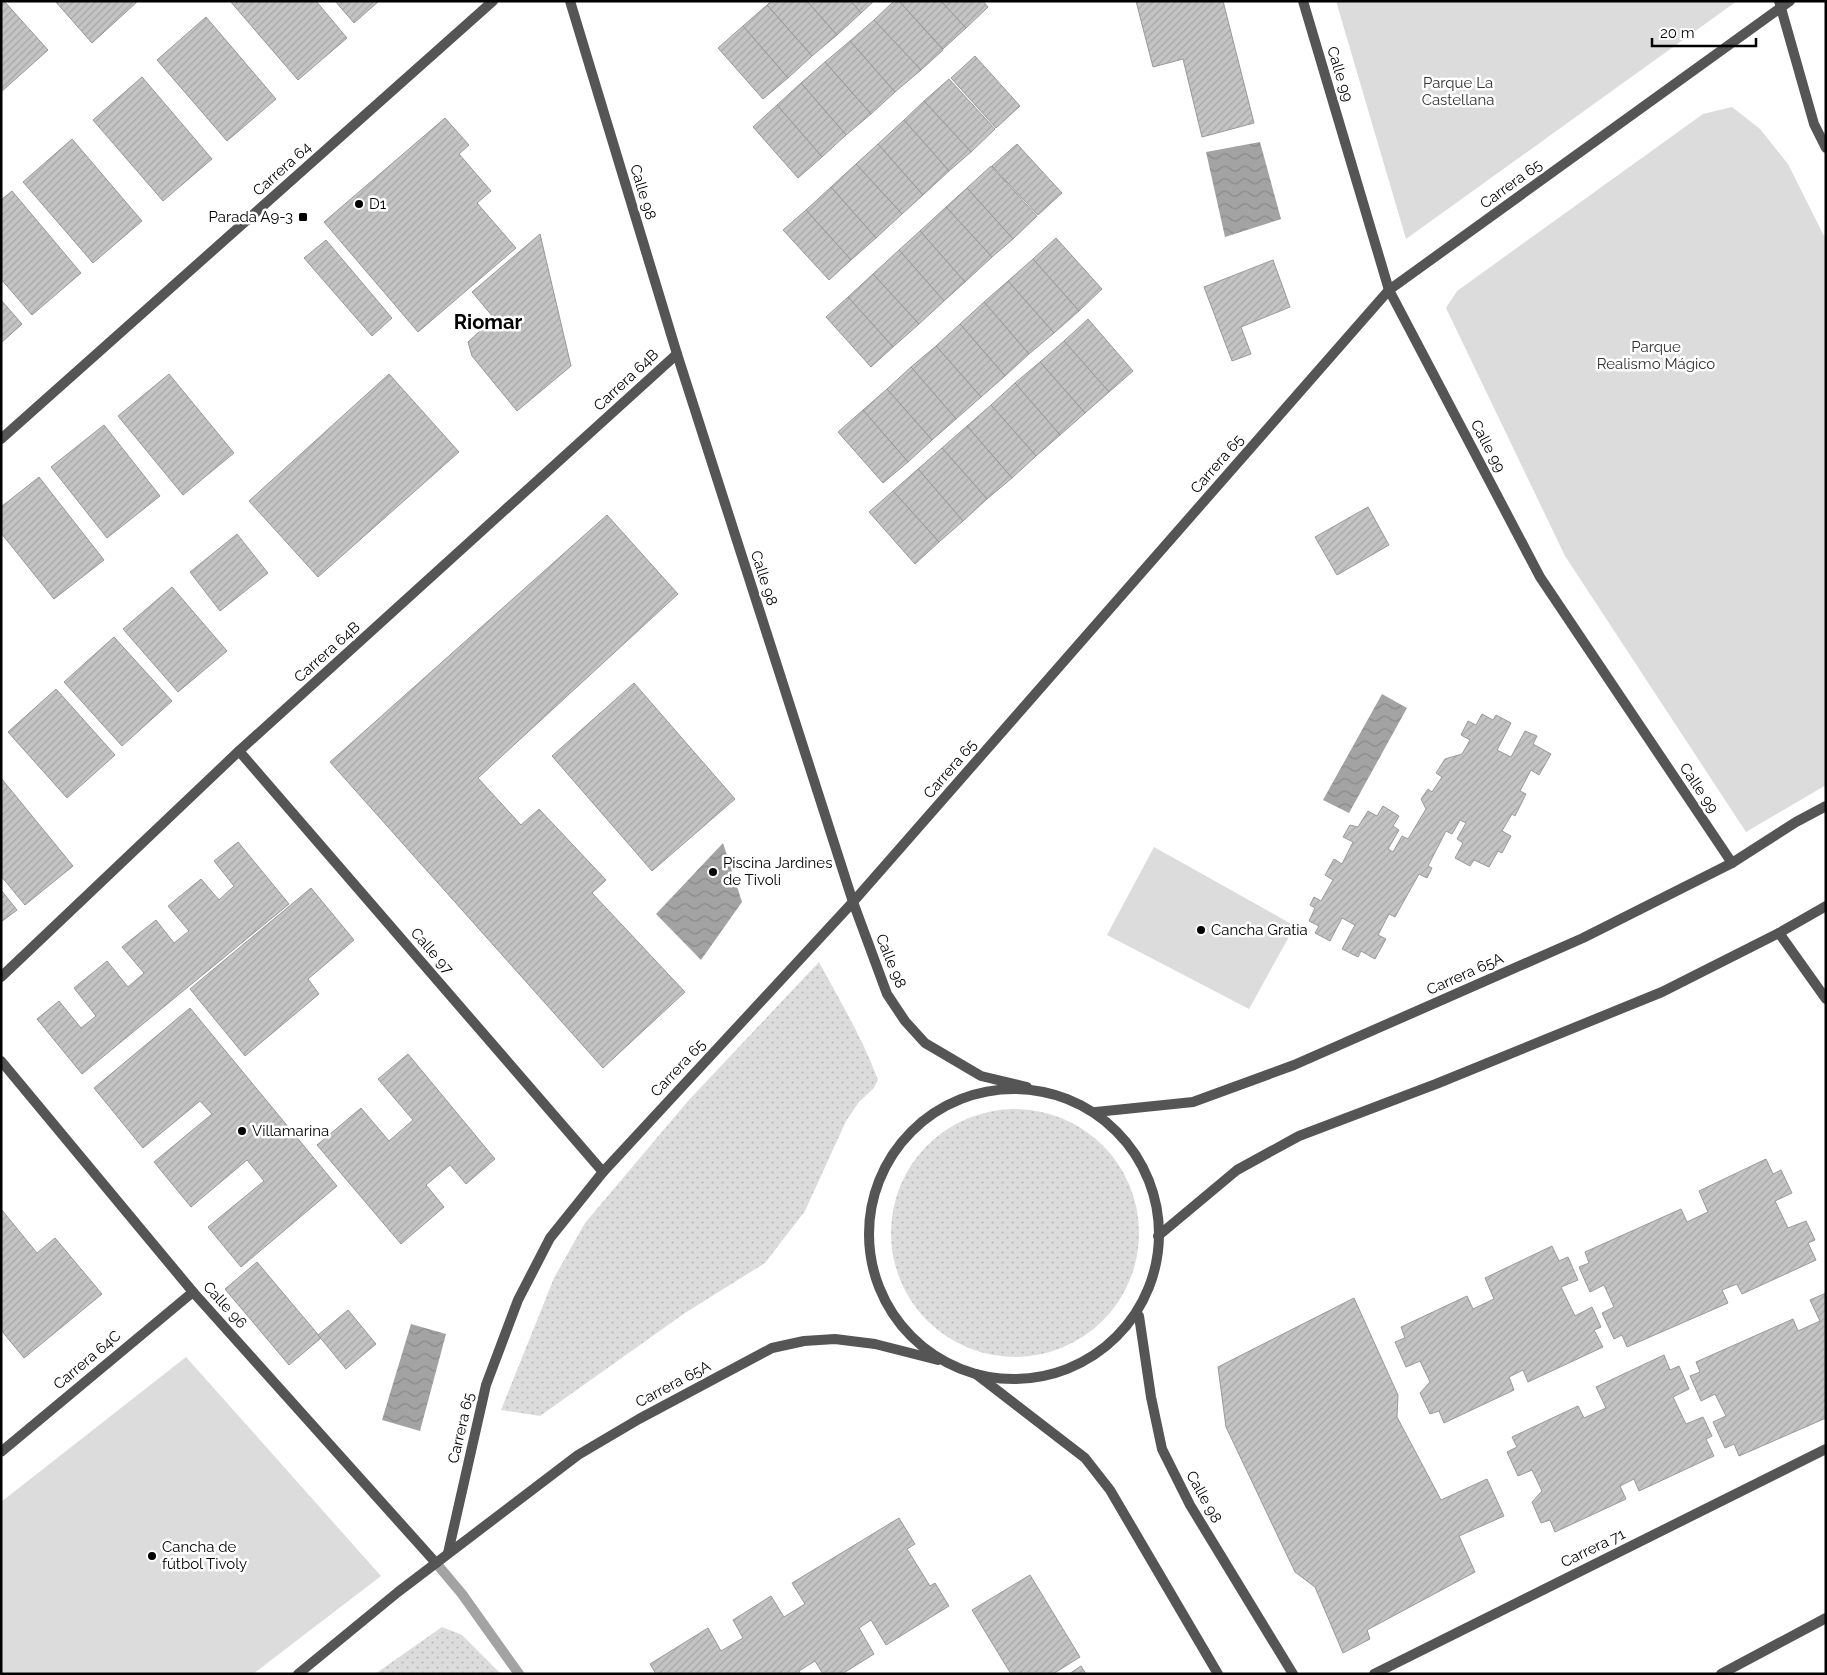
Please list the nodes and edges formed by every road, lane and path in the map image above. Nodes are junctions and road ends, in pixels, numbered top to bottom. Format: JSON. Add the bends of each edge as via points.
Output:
{"nodes":[{"id":1,"x":493,"y":1,"type":"edge"},
{"id":2,"x":570,"y":1,"type":"edge"},
{"id":3,"x":1303,"y":1,"type":"edge"},
{"id":4,"x":1783,"y":3,"type":"edge"},
{"id":5,"x":1826,"y":148,"type":"edge"},
{"id":6,"x":1389,"y":290,"type":"junction"},
{"id":7,"x":677,"y":354,"type":"junction"},
{"id":8,"x":1,"y":439,"type":"edge"},
{"id":9,"x":239,"y":751,"type":"junction"},
{"id":10,"x":1826,"y":806,"type":"edge"},
{"id":11,"x":1732,"y":863,"type":"junction"},
{"id":12,"x":853,"y":902,"type":"junction"},
{"id":13,"x":1826,"y":906,"type":"edge"},
{"id":14,"x":1779,"y":933,"type":"junction"},
{"id":15,"x":1,"y":977,"type":"edge"},
{"id":16,"x":1826,"y":999,"type":"edge"},
{"id":17,"x":1,"y":1061,"type":"edge"},
{"id":18,"x":1027,"y":1087,"type":"junction"},
{"id":19,"x":1096,"y":1112,"type":"junction"},
{"id":20,"x":603,"y":1172,"type":"junction"},
{"id":21,"x":1158,"y":1236,"type":"junction"},
{"id":22,"x":193,"y":1292,"type":"junction"},
{"id":23,"x":1139,"y":1316,"type":"junction"},
{"id":24,"x":944,"y":1362,"type":"junction"},
{"id":25,"x":976,"y":1374,"type":"junction"},
{"id":26,"x":1826,"y":1449,"type":"edge"},
{"id":27,"x":1,"y":1452,"type":"edge"},
{"id":28,"x":448,"y":1553,"type":"junction"},
{"id":29,"x":436,"y":1563,"type":"junction"},
{"id":30,"x":1826,"y":1618,"type":"edge"},
{"id":31,"x":298,"y":1674,"type":"edge"},
{"id":32,"x":1218,"y":1674,"type":"edge"},
{"id":33,"x":1293,"y":1674,"type":"edge"},
{"id":34,"x":1374,"y":1674,"type":"edge"},
{"id":35,"x":1721,"y":1674,"type":"edge"}],
"edges":[{"from":1,"to":8,"type":"street","name":"Carrera 64"},
{"from":2,"to":7,"type":"street","name":"Calle 98"},
{"from":3,"to":6,"type":"street","name":"Calle 99"},
{"from":4,"to":5,"type":"street","via":[[1814,124]]},
{"from":4,"to":6,"type":"street","name":"Carrera 65"},
{"from":6,"to":11,"type":"street","name":"Calle 99","via":[[1540,577]]},
{"from":6,"to":12,"type":"street","name":"Carrera 65"},
{"from":7,"to":9,"type":"street","name":"Carrera 64B"},
{"from":7,"to":12,"type":"street","name":"Calle 98"},
{"from":9,"to":15,"type":"street","name":"Carrera 64B"},
{"from":9,"to":20,"type":"street","name":"Calle 97"},
{"from":10,"to":11,"type":"street","name":"Carrera 65A"},
{"from":11,"to":19,"type":"street","name":"Carrera 65A","via":[[1583,938],[1294,1065],[1193,1102]]},
{"from":12,"to":18,"type":"street","name":"Calle 98","via":[[886,994],[925,1043],[981,1076]]},
{"from":12,"to":20,"type":"street","name":"Carrera 65"},
{"from":13,"to":14,"type":"street"},
{"from":14,"to":16,"type":"street"},
{"from":14,"to":21,"type":"street","via":[[1662,992],[1299,1136],[1237,1170]]},
{"from":17,"to":22,"type":"street","name":"Calle 96"},
{"from":18,"to":19,"type":"street","name":"Calle 98","via":[[1063,1096]]},
{"from":18,"to":24,"type":"street","via":[[991,1089],[956,1098],[925,1117],[899,1143],[880,1174],[872,1200],[868,1245],[876,1281],[892,1313],[915,1341]]},
{"from":19,"to":21,"type":"street","via":[[1130,1146],[1152,1189]]},
{"from":20,"to":28,"type":"street","name":"Carrera 65","via":[[550,1238],[518,1300],[486,1385]]},
{"from":21,"to":23,"type":"street"},
{"from":22,"to":27,"type":"street","name":"Carrera 64C"},
{"from":22,"to":29,"type":"street","name":"Calle 96"},
{"from":23,"to":25,"type":"street","via":[[1113,1346],[1081,1365],[1013,1378]]},
{"from":23,"to":33,"type":"street","name":"Calle 98","via":[[1162,1449],[1190,1505]]},
{"from":24,"to":25,"type":"street"},
{"from":24,"to":28,"type":"street","name":"Carrera 65A","via":[[875,1344],[835,1339],[772,1348],[578,1455]]},
{"from":25,"to":32,"type":"street","via":[[1085,1458],[1098,1474]]},
{"from":26,"to":34,"type":"street","name":"Carrera 71"},
{"from":28,"to":29,"type":"street"},
{"from":29,"to":31,"type":"street"},
{"from":30,"to":35,"type":"street"}]}
